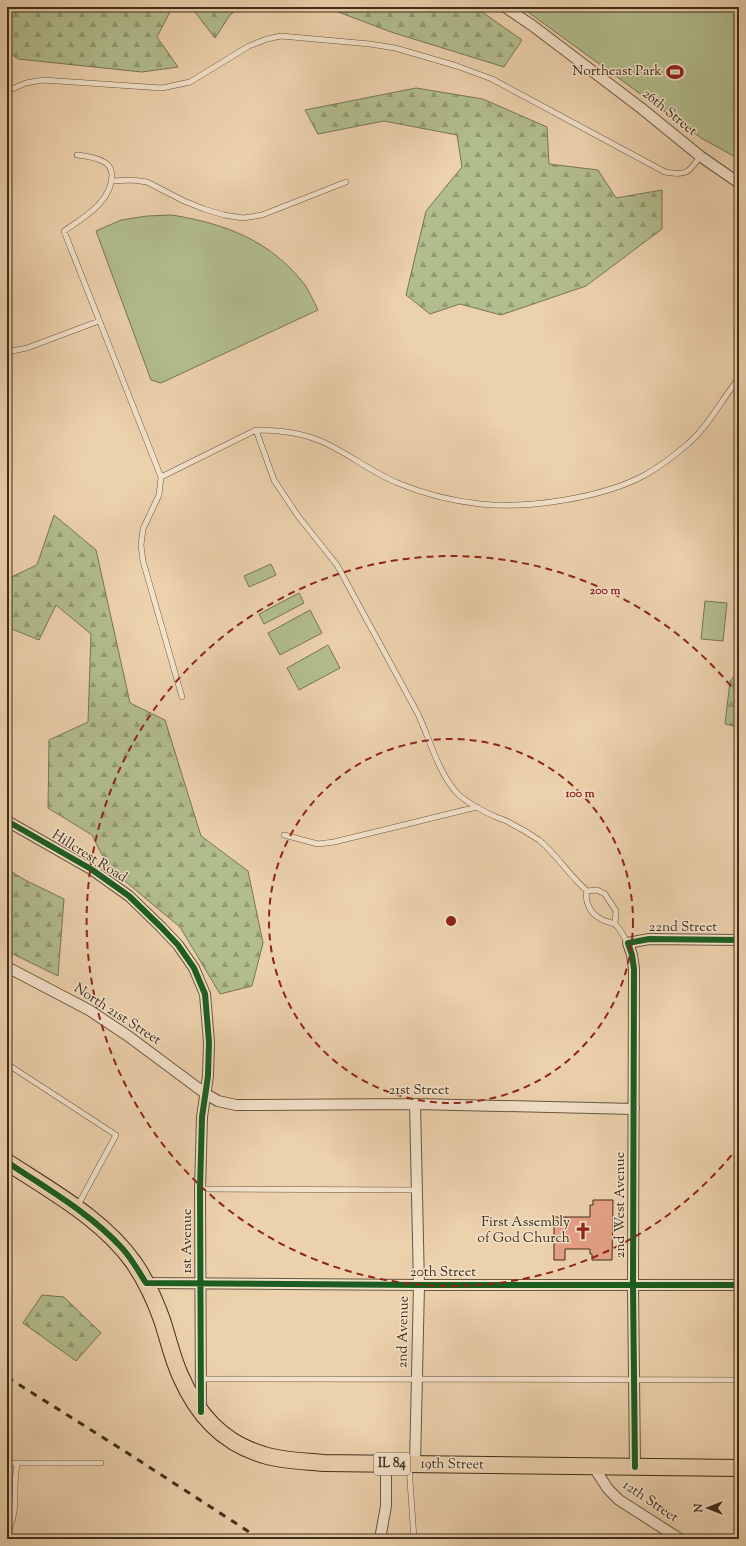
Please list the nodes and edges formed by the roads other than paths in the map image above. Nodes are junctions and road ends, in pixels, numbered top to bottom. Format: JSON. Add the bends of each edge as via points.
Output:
{"nodes":[{"id":1,"x":505,"y":7,"type":"edge"},
{"id":2,"x":7,"y":91,"type":"edge"},
{"id":3,"x":77,"y":155,"type":"dead end"},
{"id":4,"x":700,"y":156,"type":"junction"},
{"id":5,"x":112,"y":181,"type":"junction"},
{"id":6,"x":346,"y":182,"type":"dead end"},
{"id":7,"x":739,"y":183,"type":"edge"},
{"id":8,"x":99,"y":321,"type":"junction"},
{"id":9,"x":7,"y":352,"type":"edge"},
{"id":10,"x":739,"y":378,"type":"edge"},
{"id":11,"x":256,"y":430,"type":"junction"},
{"id":12,"x":161,"y":477,"type":"junction"},
{"id":13,"x":182,"y":697,"type":"dead end"},
{"id":14,"x":477,"y":807,"type":"junction"},
{"id":15,"x":7,"y":821,"type":"edge"},
{"id":16,"x":284,"y":835,"type":"dead end"},
{"id":17,"x":587,"y":891,"type":"junction"},
{"id":18,"x":615,"y":924,"type":"junction"},
{"id":19,"x":739,"y":940,"type":"edge"},
{"id":20,"x":628,"y":943,"type":"junction"},
{"id":21,"x":7,"y":967,"type":"edge"},
{"id":22,"x":7,"y":1064,"type":"edge"},
{"id":23,"x":206,"y":1094,"type":"junction"},
{"id":24,"x":415,"y":1104,"type":"junction"},
{"id":25,"x":634,"y":1109,"type":"junction"},
{"id":26,"x":7,"y":1162,"type":"edge"},
{"id":27,"x":200,"y":1189,"type":"junction"},
{"id":28,"x":417,"y":1190,"type":"junction"},
{"id":29,"x":76,"y":1208,"type":"junction"},
{"id":30,"x":146,"y":1284,"type":"junction"},
{"id":31,"x":200,"y":1285,"type":"junction"},
{"id":32,"x":739,"y":1285,"type":"edge"},
{"id":33,"x":419,"y":1286,"type":"junction"},
{"id":34,"x":633,"y":1286,"type":"junction"},
{"id":35,"x":634,"y":1379,"type":"junction"},
{"id":36,"x":201,"y":1380,"type":"junction"},
{"id":37,"x":417,"y":1380,"type":"junction"},
{"id":38,"x":739,"y":1380,"type":"edge"},
{"id":39,"x":201,"y":1412,"type":"junction"},
{"id":40,"x":7,"y":1463,"type":"edge"},
{"id":41,"x":16,"y":1463,"type":"junction"},
{"id":42,"x":101,"y":1464,"type":"dead end"},
{"id":43,"x":386,"y":1464,"type":"junction"},
{"id":44,"x":412,"y":1464,"type":"junction"},
{"id":45,"x":593,"y":1466,"type":"junction"},
{"id":46,"x":635,"y":1467,"type":"junction"},
{"id":47,"x":739,"y":1468,"type":"edge"},
{"id":48,"x":7,"y":1534,"type":"edge"},
{"id":49,"x":380,"y":1539,"type":"edge"},
{"id":50,"x":414,"y":1539,"type":"edge"},
{"id":51,"x":680,"y":1539,"type":"edge"}],
"edges":[{"from":1,"to":4,"type":"street","name":"26th Street","via":[[641,108]]},
{"from":2,"to":4,"type":"lane","via":[[26,83],[43,80],[162,88],[178,85],[190,82],[249,46],[281,36],[370,44],[449,63],[492,79],[665,172],[680,175],[691,169]]},
{"from":3,"to":5,"type":"lane","via":[[105,162],[111,169]]},
{"from":4,"to":7,"type":"street","name":"26th Street"},
{"from":5,"to":6,"type":"lane","via":[[147,182],[204,209],[243,218],[262,215]]},
{"from":5,"to":8,"type":"lane","via":[[108,194],[94,209],[64,230]]},
{"from":8,"to":9,"type":"lane","via":[[27,348]]},
{"from":8,"to":12,"type":"lane"},
{"from":10,"to":11,"type":"lane","via":[[708,422],[690,442],[645,475],[593,495],[522,505],[481,504],[441,497],[398,483],[318,440],[291,432]]},
{"from":11,"to":12,"type":"lane"},
{"from":11,"to":14,"type":"lane","via":[[274,480],[298,516],[337,565],[418,714],[449,782],[458,794]]},
{"from":12,"to":13,"type":"lane","via":[[159,495],[143,529],[143,561]]},
{"from":14,"to":16,"type":"lane","via":[[334,842],[318,844]]},
{"from":14,"to":17,"type":"lane","via":[[509,822],[538,840]]},
{"from":15,"to":23,"type":"street","name":"Hillcrest Road","via":[[92,869],[129,896],[178,945],[194,968],[205,994],[209,1042]]},
{"from":17,"to":18,"type":"lane","via":[[587,904],[593,913],[600,919]]},
{"from":17,"to":18,"type":"lane","via":[[597,890],[605,894],[616,911]]},
{"from":18,"to":20,"type":"lane"},
{"from":19,"to":20,"type":"street","name":"22nd Street","via":[[649,939]]},
{"from":20,"to":25,"type":"street","name":"2nd West Avenue","via":[[634,970]]},
{"from":21,"to":23,"type":"street","name":"North 21st Street","via":[[89,1010]]},
{"from":22,"to":29,"type":"lane","via":[[116,1135]]},
{"from":23,"to":24,"type":"street","name":"21st Street","via":[[218,1101],[236,1105]]},
{"from":23,"to":27,"type":"street","name":"1st Avenue","via":[[202,1117]]},
{"from":24,"to":25,"type":"street","name":"21st Street"},
{"from":24,"to":28,"type":"street","name":"2nd Avenue"},
{"from":25,"to":34,"type":"street","name":"2nd West Avenue"},
{"from":26,"to":29,"type":"main road","number":"IL 84"},
{"from":27,"to":28,"type":"lane"},
{"from":27,"to":31,"type":"street","name":"1st Avenue"},
{"from":28,"to":33,"type":"street","name":"2nd Avenue"},
{"from":29,"to":30,"type":"main road","number":"IL 84","via":[[102,1228],[123,1249]]},
{"from":30,"to":31,"type":"street","name":"20th Street"},
{"from":30,"to":39,"type":"main road","name":"19th Street","number":"IL 84","via":[[162,1319],[180,1374]]},
{"from":31,"to":33,"type":"street","name":"20th Street"},
{"from":31,"to":36,"type":"street","name":"1st Avenue"},
{"from":32,"to":34,"type":"street","name":"20th Street"},
{"from":33,"to":34,"type":"street","name":"20th Street"},
{"from":33,"to":37,"type":"street","name":"2nd Avenue"},
{"from":34,"to":35,"type":"street","name":"2nd West Avenue"},
{"from":35,"to":37,"type":"lane"},
{"from":35,"to":38,"type":"lane"},
{"from":35,"to":46,"type":"street","name":"2nd West Avenue"},
{"from":36,"to":37,"type":"lane"},
{"from":36,"to":39,"type":"street","name":"1st Avenue"},
{"from":37,"to":44,"type":"street","name":"2nd Avenue"},
{"from":39,"to":43,"type":"main road","name":"19th Street","number":"IL 84","via":[[216,1430],[228,1439],[265,1456],[324,1463]]},
{"from":40,"to":41,"type":"lane"},
{"from":41,"to":42,"type":"lane"},
{"from":41,"to":48,"type":"lane","via":[[15,1509],[13,1522]]},
{"from":43,"to":44,"type":"main road","name":"19th Street","number":"IL 84"},
{"from":43,"to":49,"type":"street","via":[[386,1506]]},
{"from":44,"to":45,"type":"main road","name":"19th Street","number":"IL 84"},
{"from":44,"to":50,"type":"lane"},
{"from":45,"to":46,"type":"main road","name":"19th Street","number":"IL 84"},
{"from":45,"to":51,"type":"street","name":"12th Street","via":[[608,1490],[618,1500]]},
{"from":46,"to":47,"type":"main road","name":"19th Street","number":"IL 84"}]}
